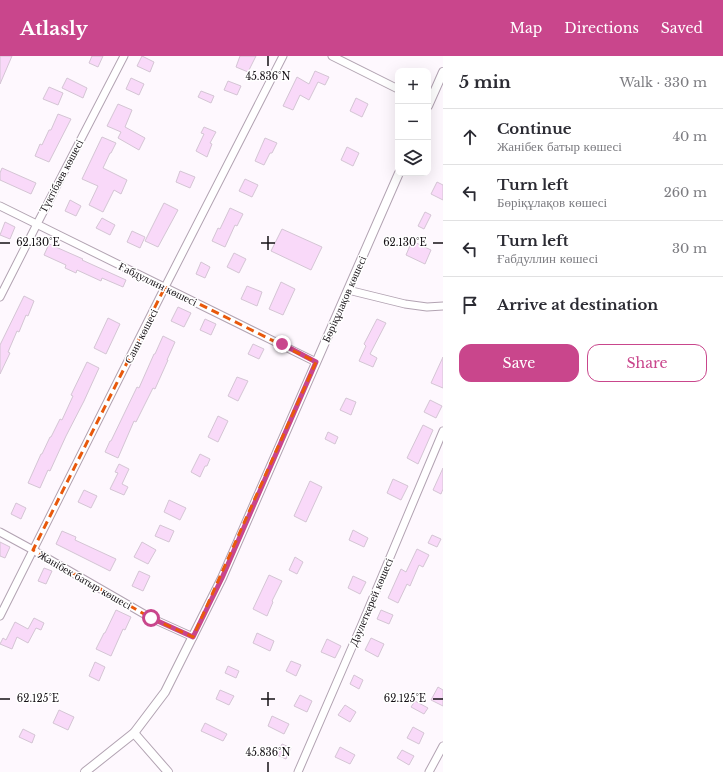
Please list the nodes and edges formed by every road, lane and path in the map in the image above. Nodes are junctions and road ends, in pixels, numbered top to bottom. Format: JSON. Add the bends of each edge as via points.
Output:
{"nodes":[{"id":1,"x":124,"y":56,"type":"edge"},
{"id":2,"x":283,"y":56,"type":"edge"},
{"id":3,"x":332,"y":56,"type":"edge"},
{"id":4,"x":443,"y":72,"type":"edge"},
{"id":5,"x":395,"y":88,"type":"edge"},
{"id":6,"x":428,"y":104,"type":"edge"},
{"id":7,"x":398,"y":176,"type":"edge"},
{"id":8,"x":0,"y":206,"type":"edge"},
{"id":9,"x":36,"y":224,"type":"junction"},
{"id":10,"x":165,"y":287,"type":"junction"},
{"id":11,"x":348,"y":290,"type":"junction"},
{"id":12,"x":0,"y":297,"type":"edge"},
{"id":13,"x":443,"y":306,"type":"edge"},
{"id":14,"x":316,"y":362,"type":"junction"},
{"id":15,"x":443,"y":432,"type":"edge"},
{"id":16,"x":0,"y":532,"type":"edge"},
{"id":17,"x":33,"y":550,"type":"junction"},
{"id":18,"x":0,"y":616,"type":"edge"},
{"id":19,"x":193,"y":637,"type":"junction"},
{"id":20,"x":134,"y":733,"type":"junction"},
{"id":21,"x":443,"y":746,"type":"edge"},
{"id":22,"x":85,"y":772,"type":"edge"},
{"id":23,"x":168,"y":772,"type":"edge"},
{"id":24,"x":298,"y":772,"type":"edge"},
{"id":25,"x":429,"y":772,"type":"edge"}],
"edges":[{"from":1,"to":9,"type":"street","name":"Түктібаев көшесі"},
{"from":2,"to":10,"type":"street","name":"Саин көшесі"},
{"from":3,"to":5,"type":"street"},
{"from":4,"to":6,"type":"street"},
{"from":7,"to":11,"type":"street","name":"Бөріқұлақов көшесі"},
{"from":8,"to":9,"type":"street","name":"Ғабдуллин көшесі"},
{"from":9,"to":10,"type":"street","name":"Ғабдуллин көшесі"},
{"from":9,"to":12,"type":"street","name":"Түктібаев көшесі"},
{"from":10,"to":14,"type":"street","name":"Ғабдуллин көшесі"},
{"from":10,"to":17,"type":"street","name":"Саин көшесі"},
{"from":11,"to":13,"type":"street","via":[[405,304]]},
{"from":11,"to":14,"type":"street","name":"Бөріқұлақов көшесі"},
{"from":14,"to":19,"type":"street","name":"Бөріқұлақов көшесі","via":[[222,578]]},
{"from":15,"to":24,"type":"street","name":"Дәулеткерей көшесі"},
{"from":16,"to":17,"type":"street","name":"Жанібек батыр көшесі"},
{"from":17,"to":18,"type":"street","name":"Саин көшесі"},
{"from":17,"to":19,"type":"street","name":"Жанібек батыр көшесі","via":[[151,618]]},
{"from":19,"to":20,"type":"street","name":"Бөріқұлақов көшесі","via":[[166,692]]},
{"from":20,"to":22,"type":"street","name":"Бөріқұлақов көшесі"},
{"from":20,"to":23,"type":"street"},
{"from":21,"to":25,"type":"street"}]}
